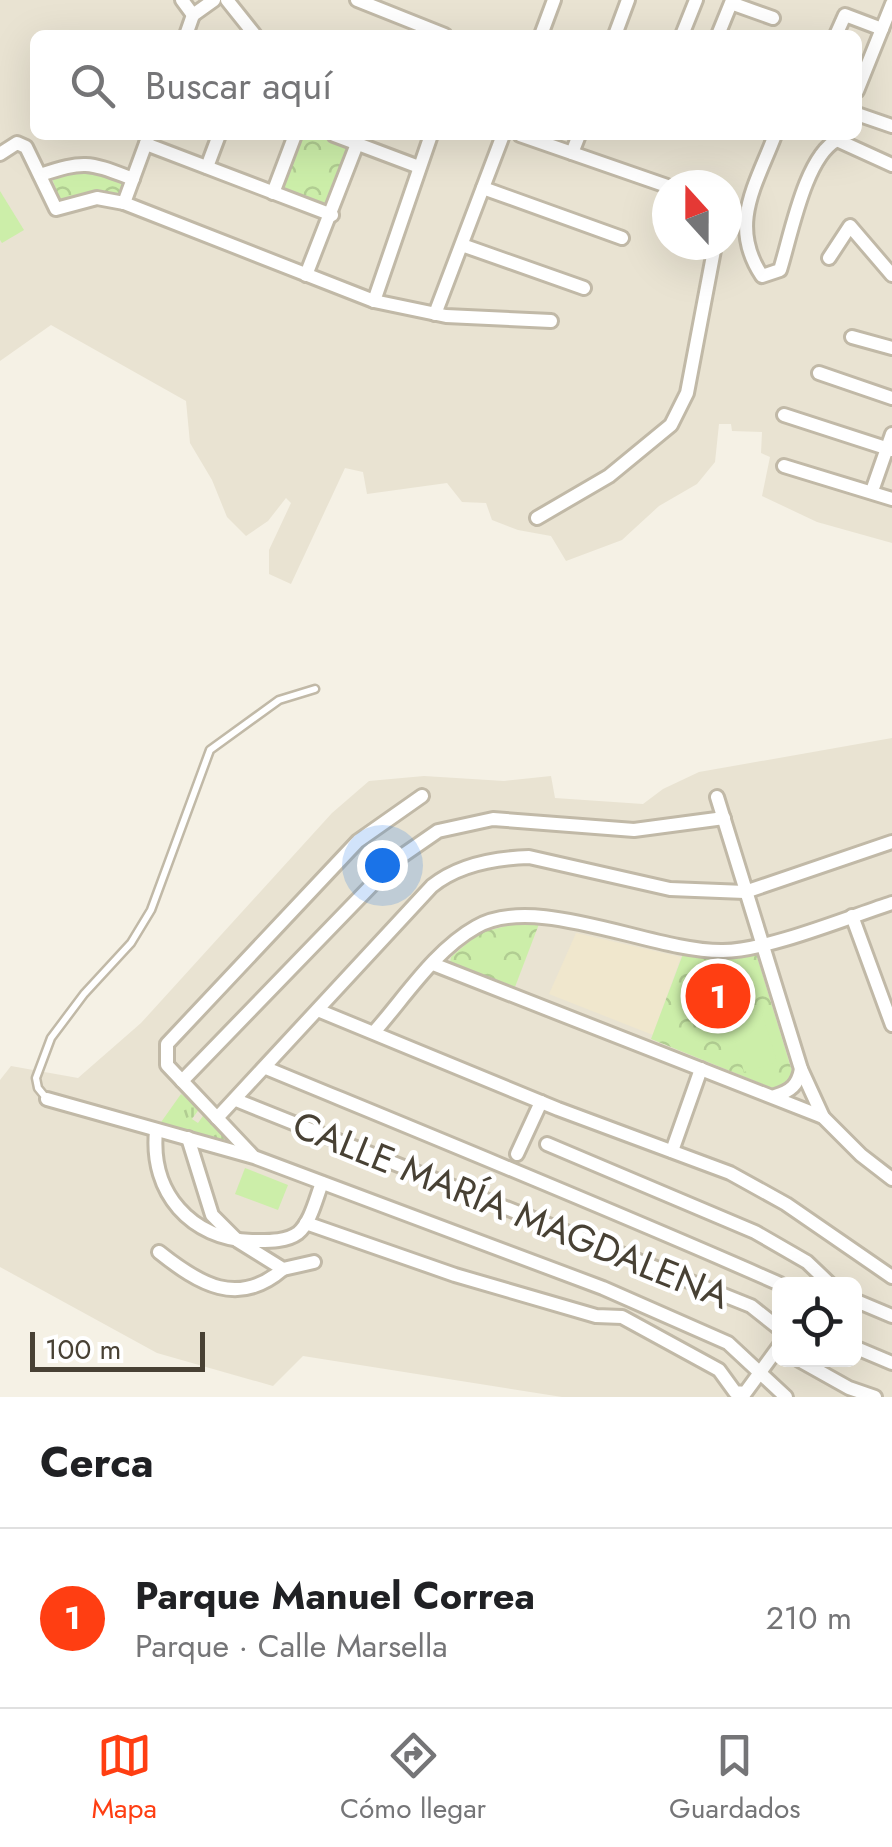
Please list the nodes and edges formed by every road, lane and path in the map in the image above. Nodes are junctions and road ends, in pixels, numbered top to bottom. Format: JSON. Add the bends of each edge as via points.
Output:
{"nodes":[{"id":1,"x":182,"y":0,"type":"edge"},
{"id":2,"x":214,"y":0,"type":"edge"},
{"id":3,"x":227,"y":0,"type":"edge"},
{"id":4,"x":356,"y":0,"type":"edge"},
{"id":5,"x":553,"y":0,"type":"edge"},
{"id":6,"x":628,"y":0,"type":"edge"},
{"id":7,"x":696,"y":0,"type":"edge"},
{"id":8,"x":892,"y":4,"type":"edge"},
{"id":9,"x":193,"y":15,"type":"junction"},
{"id":10,"x":773,"y":18,"type":"dead end"},
{"id":11,"x":882,"y":29,"type":"junction"},
{"id":12,"x":188,"y":30,"type":"edge"},
{"id":13,"x":251,"y":30,"type":"edge"},
{"id":14,"x":432,"y":30,"type":"edge"},
{"id":15,"x":543,"y":30,"type":"edge"},
{"id":16,"x":617,"y":30,"type":"edge"},
{"id":17,"x":684,"y":30,"type":"edge"},
{"id":18,"x":720,"y":30,"type":"edge"},
{"id":19,"x":838,"y":30,"type":"edge"},
{"id":20,"x":862,"y":79,"type":"edge"},
{"id":21,"x":862,"y":116,"type":"edge"},
{"id":22,"x":892,"y":126,"type":"edge"},
{"id":23,"x":148,"y":140,"type":"edge"},
{"id":24,"x":150,"y":140,"type":"edge"},
{"id":25,"x":218,"y":140,"type":"edge"},
{"id":26,"x":293,"y":140,"type":"edge"},
{"id":27,"x":347,"y":140,"type":"edge"},
{"id":28,"x":429,"y":140,"type":"edge"},
{"id":29,"x":501,"y":140,"type":"edge"},
{"id":30,"x":534,"y":140,"type":"edge"},
{"id":31,"x":577,"y":140,"type":"edge"},
{"id":32,"x":773,"y":140,"type":"edge"},
{"id":33,"x":835,"y":140,"type":"edge"},
{"id":34,"x":842,"y":140,"type":"edge"},
{"id":35,"x":357,"y":144,"type":"junction"},
{"id":36,"x":0,"y":154,"type":"edge"},
{"id":37,"x":572,"y":154,"type":"junction"},
{"id":38,"x":892,"y":166,"type":"edge"},
{"id":39,"x":208,"y":167,"type":"junction"},
{"id":40,"x":419,"y":167,"type":"junction"},
{"id":41,"x":40,"y":175,"type":"junction"},
{"id":42,"x":133,"y":179,"type":"junction"},
{"id":43,"x":652,"y":181,"type":"edge"},
{"id":44,"x":483,"y":188,"type":"junction"},
{"id":45,"x":273,"y":193,"type":"junction"},
{"id":46,"x":124,"y":203,"type":"junction"},
{"id":47,"x":332,"y":214,"type":"junction"},
{"id":48,"x":622,"y":238,"type":"dead end"},
{"id":49,"x":462,"y":246,"type":"junction"},
{"id":50,"x":829,"y":258,"type":"dead end"},
{"id":51,"x":712,"y":260,"type":"edge"},
{"id":52,"x":306,"y":275,"type":"junction"},
{"id":53,"x":892,"y":275,"type":"edge"},
{"id":54,"x":584,"y":288,"type":"dead end"},
{"id":55,"x":374,"y":301,"type":"junction"},
{"id":56,"x":435,"y":314,"type":"junction"},
{"id":57,"x":551,"y":321,"type":"dead end"},
{"id":58,"x":852,"y":338,"type":"dead end"},
{"id":59,"x":892,"y":348,"type":"edge"},
{"id":60,"x":820,"y":373,"type":"dead end"},
{"id":61,"x":892,"y":398,"type":"edge"},
{"id":62,"x":784,"y":415,"type":"dead end"},
{"id":63,"x":890,"y":444,"type":"edge"},
{"id":64,"x":784,"y":466,"type":"dead end"},
{"id":65,"x":872,"y":491,"type":"junction"},
{"id":66,"x":892,"y":499,"type":"edge"},
{"id":67,"x":537,"y":518,"type":"dead end"},
{"id":68,"x":315,"y":689,"type":"dead end"},
{"id":69,"x":422,"y":796,"type":"dead end"},
{"id":70,"x":718,"y":797,"type":"dead end"},
{"id":71,"x":724,"y":818,"type":"junction"},
{"id":72,"x":892,"y":842,"type":"edge"},
{"id":73,"x":746,"y":892,"type":"junction"},
{"id":74,"x":892,"y":902,"type":"edge"},
{"id":75,"x":852,"y":916,"type":"junction"},
{"id":76,"x":761,"y":944,"type":"junction"},
{"id":77,"x":434,"y":964,"type":"junction"},
{"id":78,"x":320,"y":1011,"type":"junction"},
{"id":79,"x":892,"y":1024,"type":"edge"},
{"id":80,"x":375,"y":1032,"type":"junction"},
{"id":81,"x":266,"y":1068,"type":"junction"},
{"id":82,"x":801,"y":1069,"type":"junction"},
{"id":83,"x":701,"y":1070,"type":"junction"},
{"id":84,"x":182,"y":1081,"type":"junction"},
{"id":85,"x":775,"y":1096,"type":"junction"},
{"id":86,"x":47,"y":1099,"type":"joint"},
{"id":87,"x":236,"y":1100,"type":"junction"},
{"id":88,"x":541,"y":1102,"type":"junction"},
{"id":89,"x":823,"y":1117,"type":"junction"},
{"id":90,"x":217,"y":1118,"type":"junction"},
{"id":91,"x":156,"y":1131,"type":"junction"},
{"id":92,"x":188,"y":1138,"type":"junction"},
{"id":93,"x":547,"y":1144,"type":"dead end"},
{"id":94,"x":672,"y":1151,"type":"junction"},
{"id":95,"x":518,"y":1154,"type":"dead end"},
{"id":96,"x":254,"y":1157,"type":"junction"},
{"id":97,"x":892,"y":1178,"type":"edge"},
{"id":98,"x":322,"y":1183,"type":"junction"},
{"id":99,"x":306,"y":1223,"type":"junction"},
{"id":100,"x":238,"y":1240,"type":"junction"},
{"id":101,"x":159,"y":1252,"type":"dead end"},
{"id":102,"x":314,"y":1262,"type":"dead end"},
{"id":103,"x":283,"y":1269,"type":"junction"},
{"id":104,"x":823,"y":1277,"type":"edge"},
{"id":105,"x":892,"y":1277,"type":"edge"},
{"id":106,"x":772,"y":1280,"type":"edge"},
{"id":107,"x":862,"y":1303,"type":"edge"},
{"id":108,"x":892,"y":1316,"type":"edge"},
{"id":109,"x":772,"y":1323,"type":"edge"},
{"id":110,"x":862,"y":1351,"type":"edge"},
{"id":111,"x":772,"y":1355,"type":"edge"},
{"id":112,"x":892,"y":1363,"type":"edge"},
{"id":113,"x":812,"y":1367,"type":"edge"},
{"id":114,"x":759,"y":1371,"type":"junction"},
{"id":115,"x":786,"y":1397,"type":"edge"},
{"id":116,"x":876,"y":1397,"type":"edge"}],
"edges":[{"from":1,"to":9,"type":"street"},
{"from":2,"to":9,"type":"street"},
{"from":3,"to":13,"type":"street"},
{"from":4,"to":14,"type":"street"},
{"from":5,"to":15,"type":"street"},
{"from":6,"to":16,"type":"street"},
{"from":7,"to":17,"type":"street"},
{"from":8,"to":11,"type":"street"},
{"from":9,"to":12,"type":"street"},
{"from":10,"to":18,"type":"street","via":[[731,3]]},
{"from":11,"to":19,"type":"street","via":[[845,15]]},
{"from":11,"to":20,"type":"street"},
{"from":21,"to":22,"type":"street"},
{"from":23,"to":42,"type":"street"},
{"from":24,"to":39,"type":"street"},
{"from":25,"to":39,"type":"street"},
{"from":26,"to":45,"type":"street"},
{"from":27,"to":35,"type":"street"},
{"from":28,"to":40,"type":"street"},
{"from":29,"to":44,"type":"street"},
{"from":30,"to":37,"type":"street"},
{"from":31,"to":37,"type":"street"},
{"from":32,"to":33,"type":"street","via":[[744,226],[762,276],[780,270],[818,158]]},
{"from":34,"to":38,"type":"street"},
{"from":35,"to":40,"type":"street"},
{"from":35,"to":47,"type":"street"},
{"from":36,"to":41,"type":"street","via":[[22,144]]},
{"from":37,"to":43,"type":"street"},
{"from":39,"to":45,"type":"street"},
{"from":40,"to":55,"type":"street"},
{"from":41,"to":42,"type":"street","via":[[91,163]]},
{"from":41,"to":46,"type":"street","via":[[56,210],[97,198]]},
{"from":42,"to":46,"type":"street"},
{"from":44,"to":48,"type":"street"},
{"from":44,"to":49,"type":"street"},
{"from":45,"to":47,"type":"street"},
{"from":46,"to":52,"type":"street"},
{"from":47,"to":52,"type":"street"},
{"from":49,"to":54,"type":"street"},
{"from":49,"to":56,"type":"street"},
{"from":50,"to":53,"type":"street","via":[[850,226]]},
{"from":51,"to":67,"type":"street","via":[[687,393],[671,424],[609,476]]},
{"from":52,"to":55,"type":"street"},
{"from":55,"to":56,"type":"street"},
{"from":56,"to":57,"type":"street"},
{"from":58,"to":59,"type":"street"},
{"from":60,"to":61,"type":"street"},
{"from":62,"to":63,"type":"street"},
{"from":63,"to":65,"type":"street"},
{"from":64,"to":65,"type":"street"},
{"from":65,"to":66,"type":"street"},
{"from":68,"to":86,"type":"lane","via":[[279,700],[210,750],[151,910],[51,1038],[36,1078]]},
{"from":69,"to":84,"type":"street","via":[[358,841],[167,1044],[167,1065]]},
{"from":70,"to":71,"type":"street"},
{"from":71,"to":73,"type":"street"},
{"from":71,"to":84,"type":"street","via":[[634,830],[493,819],[438,831],[396,860]]},
{"from":72,"to":73,"type":"street"},
{"from":73,"to":76,"type":"street"},
{"from":73,"to":78,"type":"street","via":[[670,890],[529,857],[453,871]]},
{"from":74,"to":75,"type":"street"},
{"from":75,"to":76,"type":"street"},
{"from":75,"to":79,"type":"street"},
{"from":76,"to":77,"type":"street","via":[[727,952],[690,950],[527,916],[476,927]]},
{"from":76,"to":82,"type":"street"},
{"from":77,"to":80,"type":"street"},
{"from":77,"to":83,"type":"street"},
{"from":78,"to":80,"type":"street"},
{"from":78,"to":81,"type":"street"},
{"from":80,"to":88,"type":"street"},
{"from":81,"to":87,"type":"street"},
{"from":81,"to":106,"type":"street"},
{"from":82,"to":85,"type":"street","via":[[789,1092]]},
{"from":82,"to":89,"type":"street"},
{"from":83,"to":85,"type":"street"},
{"from":83,"to":94,"type":"street"},
{"from":84,"to":90,"type":"street"},
{"from":85,"to":89,"type":"street"},
{"from":86,"to":91,"type":"street"},
{"from":87,"to":90,"type":"street"},
{"from":87,"to":109,"type":"street","name":"CALLE MARÍA MAGDALENA","via":[[751,1306]]},
{"from":88,"to":94,"type":"street"},
{"from":88,"to":95,"type":"street"},
{"from":89,"to":97,"type":"street"},
{"from":90,"to":96,"type":"street"},
{"from":91,"to":92,"type":"street"},
{"from":91,"to":100,"type":"street","via":[[158,1168],[185,1217],[216,1236]]},
{"from":92,"to":96,"type":"street"},
{"from":92,"to":100,"type":"street","via":[[212,1214]]},
{"from":93,"to":104,"type":"street","via":[[755,1232]]},
{"from":94,"to":105,"type":"street","via":[[786,1204]]},
{"from":96,"to":98,"type":"street"},
{"from":98,"to":99,"type":"street"},
{"from":98,"to":114,"type":"street","via":[[636,1302],[728,1343]]},
{"from":99,"to":100,"type":"street","via":[[289,1238]]},
{"from":99,"to":114,"type":"street","via":[[455,1276],[596,1316],[622,1317],[719,1370],[735,1392],[745,1394]]},
{"from":100,"to":103,"type":"street"},
{"from":101,"to":103,"type":"street","via":[[207,1284],[242,1290],[265,1284]]},
{"from":102,"to":103,"type":"street"},
{"from":107,"to":108,"type":"street"},
{"from":110,"to":112,"type":"street"},
{"from":111,"to":114,"type":"street"},
{"from":113,"to":116,"type":"street"},
{"from":114,"to":115,"type":"street"}]}
